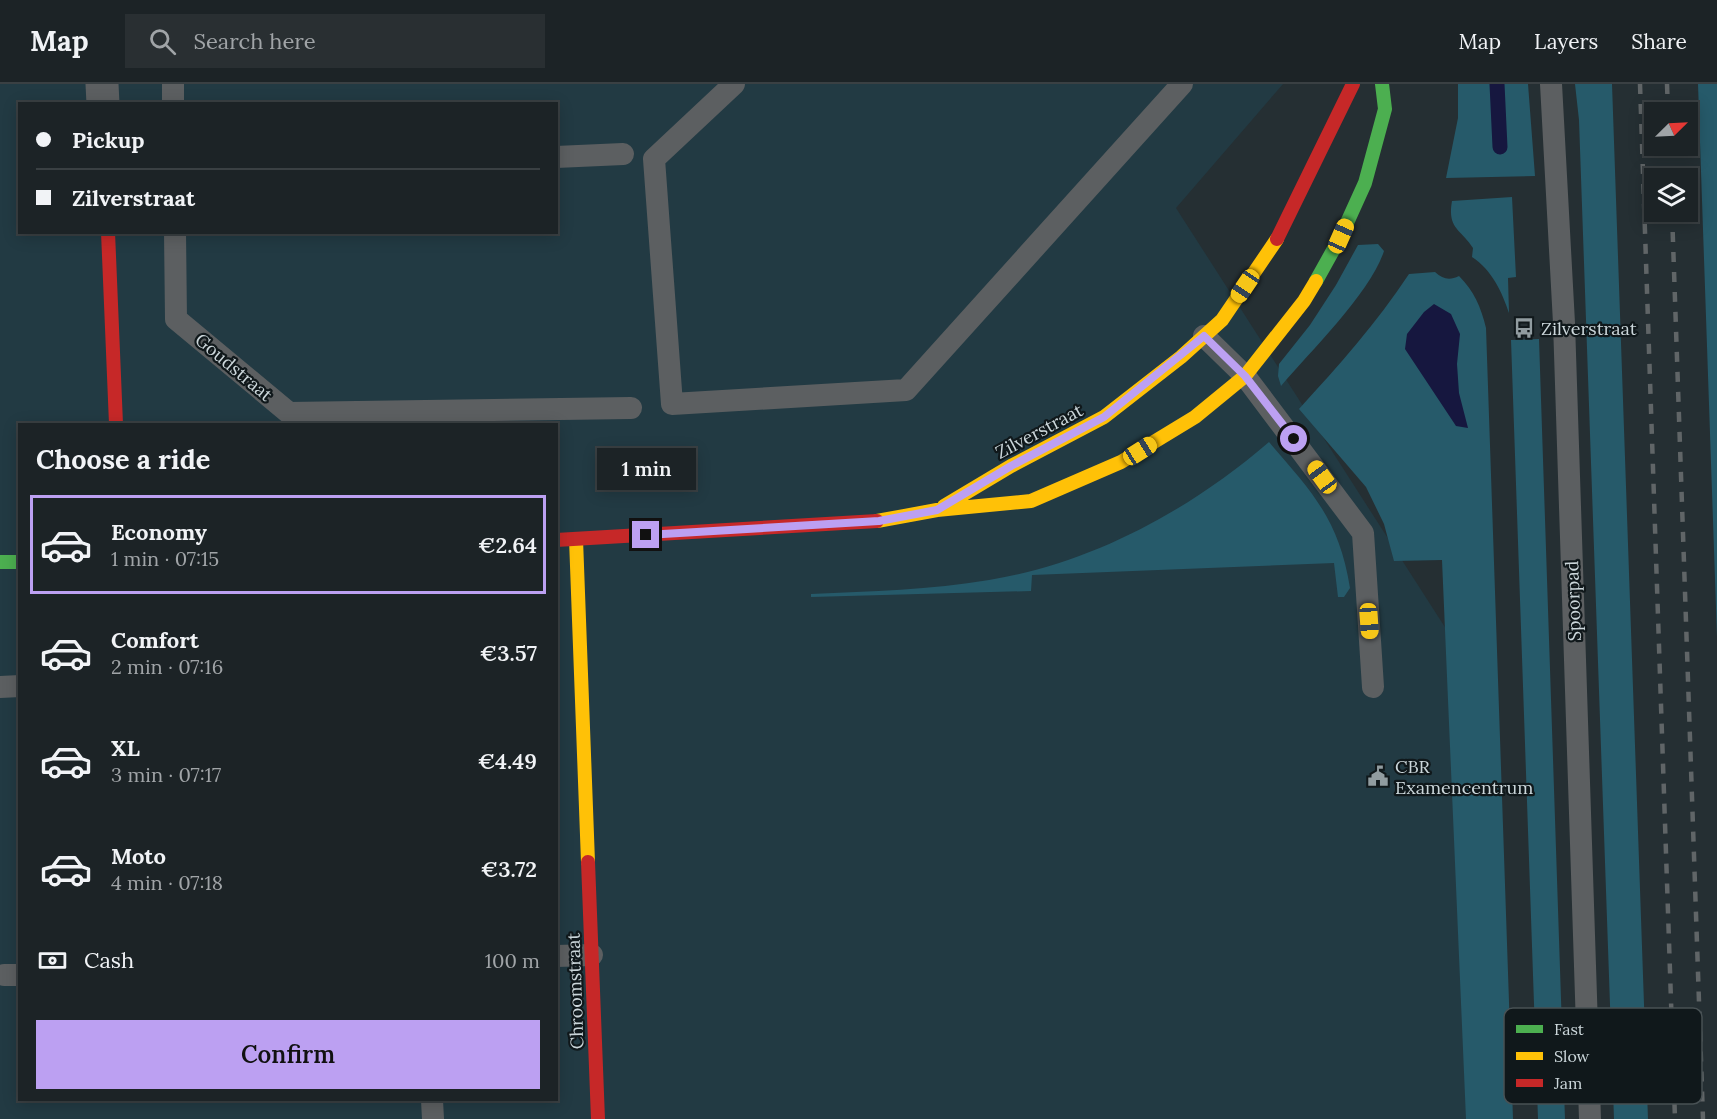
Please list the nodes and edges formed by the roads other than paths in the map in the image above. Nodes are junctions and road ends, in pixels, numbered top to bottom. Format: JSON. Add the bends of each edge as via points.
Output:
{"nodes":[{"id":1,"x":102,"y":84,"type":"edge"},
{"id":2,"x":173,"y":84,"type":"edge"},
{"id":3,"x":735,"y":84,"type":"edge"},
{"id":4,"x":1182,"y":84,"type":"edge"},
{"id":5,"x":1353,"y":84,"type":"edge"},
{"id":6,"x":1382,"y":84,"type":"edge"},
{"id":7,"x":1551,"y":84,"type":"edge"},
{"id":8,"x":103,"y":102,"type":"edge"},
{"id":9,"x":173,"y":102,"type":"edge"},
{"id":10,"x":623,"y":154,"type":"dead end"},
{"id":11,"x":558,"y":157,"type":"edge"},
{"id":12,"x":108,"y":234,"type":"edge"},
{"id":13,"x":175,"y":234,"type":"edge"},
{"id":14,"x":1204,"y":336,"type":"junction"},
{"id":15,"x":1245,"y":376,"type":"junction"},
{"id":16,"x":631,"y":408,"type":"dead end"},
{"id":17,"x":116,"y":423,"type":"edge"},
{"id":18,"x":937,"y":510,"type":"junction"},
{"id":19,"x":576,"y":539,"type":"junction"},
{"id":20,"x":558,"y":540,"type":"edge"},
{"id":21,"x":0,"y":562,"type":"edge"},
{"id":22,"x":18,"y":562,"type":"edge"},
{"id":23,"x":18,"y":686,"type":"edge"},
{"id":24,"x":0,"y":687,"type":"edge"},
{"id":25,"x":1374,"y":687,"type":"dead end"},
{"id":26,"x":592,"y":955,"type":"junction"},
{"id":27,"x":558,"y":956,"type":"edge"},
{"id":28,"x":1586,"y":1008,"type":"edge"},
{"id":29,"x":432,"y":1101,"type":"edge"},
{"id":30,"x":1590,"y":1104,"type":"edge"},
{"id":31,"x":433,"y":1119,"type":"edge"},
{"id":32,"x":598,"y":1119,"type":"edge"},
{"id":33,"x":1590,"y":1119,"type":"edge"}],
"edges":[{"from":1,"to":8,"type":"street"},
{"from":2,"to":9,"type":"lane"},
{"from":3,"to":4,"type":"lane","via":[[654,159],[672,404],[906,390]]},
{"from":5,"to":14,"type":"street","name":"Zilverstraat","via":[[1279,235],[1222,320]]},
{"from":6,"to":15,"type":"street","name":"Zilverstraat","via":[[1385,109],[1365,183],[1341,236],[1304,301]]},
{"from":7,"to":28,"type":"lane","name":"Spoorpad","via":[[1564,323]]},
{"from":10,"to":11,"type":"lane"},
{"from":12,"to":17,"type":"street"},
{"from":13,"to":16,"type":"lane","name":"Goudstraat","via":[[176,319],[289,413]]},
{"from":14,"to":15,"type":"lane"},
{"from":14,"to":18,"type":"street","name":"Zilverstraat","via":[[1104,417]]},
{"from":15,"to":18,"type":"street","name":"Zilverstraat","via":[[1195,417],[1101,471],[1031,501]]},
{"from":15,"to":25,"type":"lane","via":[[1363,533]]},
{"from":18,"to":19,"type":"street","name":"Zilverstraat","via":[[879,521]]},
{"from":19,"to":20,"type":"street","name":"Zilverstraat"},
{"from":19,"to":26,"type":"street","name":"Chroomstraat"},
{"from":21,"to":22,"type":"street"},
{"from":23,"to":24,"type":"lane"},
{"from":26,"to":27,"type":"lane"},
{"from":26,"to":32,"type":"street","name":"Chroomstraat"},
{"from":29,"to":31,"type":"lane"},
{"from":30,"to":33,"type":"lane","name":"Spoorpad"}]}
